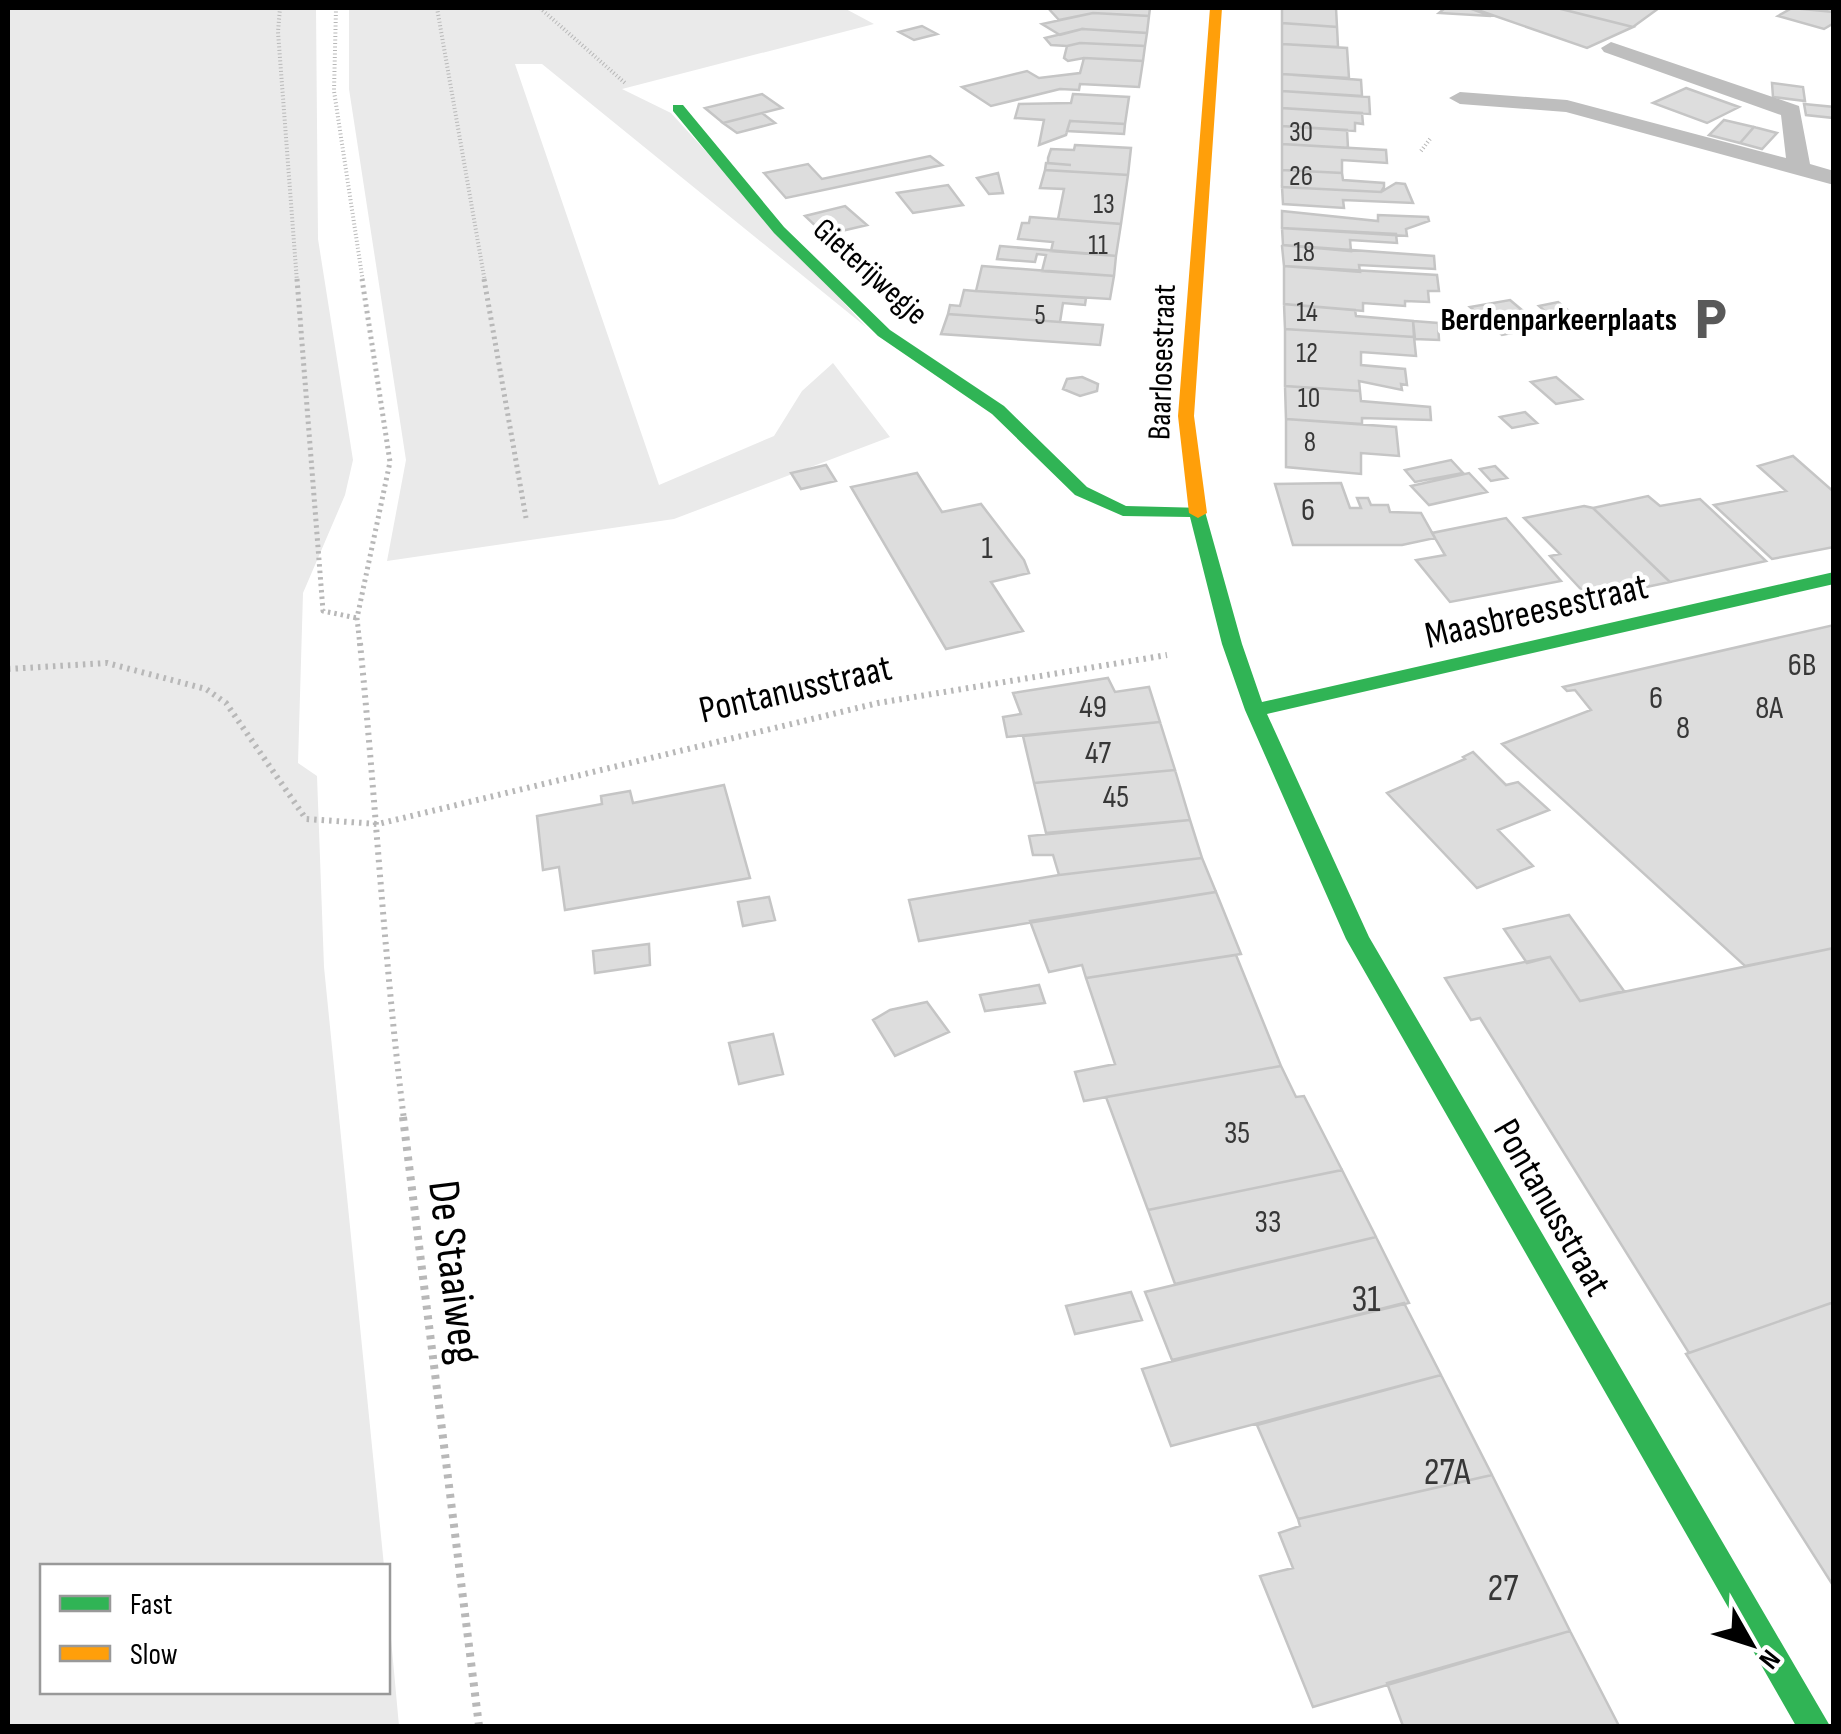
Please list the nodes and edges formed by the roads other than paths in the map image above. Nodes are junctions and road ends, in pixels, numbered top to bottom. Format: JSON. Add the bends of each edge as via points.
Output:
{"nodes":[{"id":1,"x":1216,"y":8,"type":"edge"},
{"id":2,"x":1611,"y":48,"type":"dead end"},
{"id":3,"x":1460,"y":98,"type":"dead end"},
{"id":4,"x":678,"y":108,"type":"road end"},
{"id":5,"x":1799,"y":169,"type":"junction"},
{"id":6,"x":1834,"y":178,"type":"edge"},
{"id":7,"x":1198,"y":512,"type":"junction"},
{"id":8,"x":1834,"y":578,"type":"edge"},
{"id":9,"x":1255,"y":710,"type":"junction"},
{"id":10,"x":1814,"y":1726,"type":"edge"}],
"edges":[{"from":1,"to":7,"type":"street","name":"Baarlosestraat","via":[[1186,416]]},
{"from":2,"to":5,"type":"lane","via":[[1791,111]]},
{"from":3,"to":5,"type":"lane","via":[[1567,106]]},
{"from":4,"to":7,"type":"street","name":"Gieterijwegje","via":[[780,230],[884,333],[998,410],[1081,491],[1124,511]]},
{"from":5,"to":6,"type":"lane"},
{"from":7,"to":9,"type":"street","name":"Baarlosestraat"},
{"from":8,"to":9,"type":"street","name":"Maasbreesestraat"},
{"from":9,"to":10,"type":"street","name":"Pontanusstraat","via":[[1358,940]]}]}
